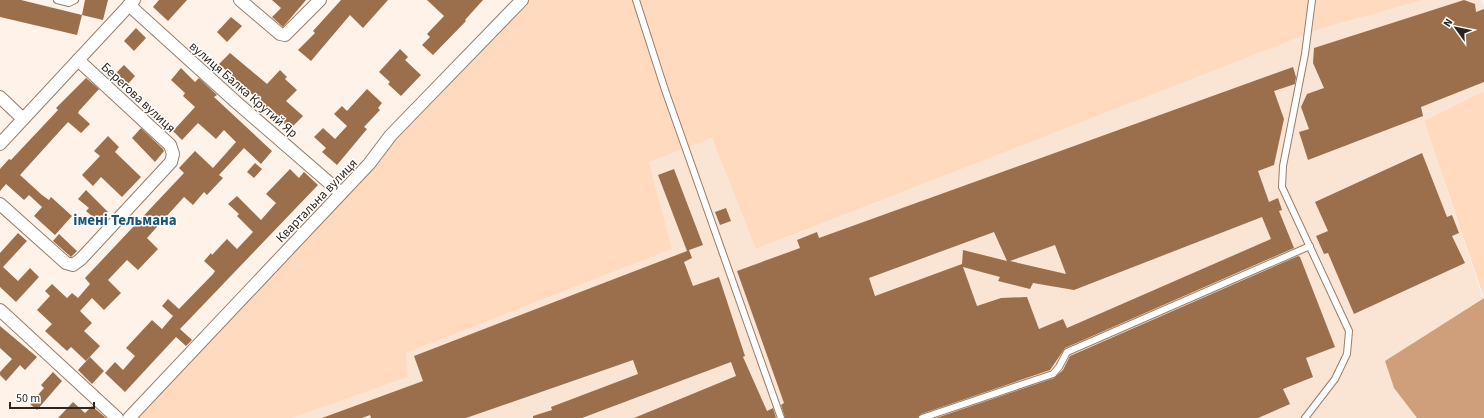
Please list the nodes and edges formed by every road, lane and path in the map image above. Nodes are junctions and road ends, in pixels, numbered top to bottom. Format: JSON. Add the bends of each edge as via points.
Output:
{"nodes":[{"id":1,"x":57,"y":0,"type":"edge"},
{"id":2,"x":75,"y":0,"type":"edge"},
{"id":3,"x":240,"y":0,"type":"edge"},
{"id":4,"x":320,"y":0,"type":"edge"},
{"id":5,"x":522,"y":0,"type":"edge"},
{"id":6,"x":636,"y":0,"type":"edge"},
{"id":7,"x":1312,"y":0,"type":"edge"},
{"id":8,"x":131,"y":3,"type":"edge"},
{"id":9,"x":78,"y":60,"type":"junction"},
{"id":10,"x":0,"y":97,"type":"edge"},
{"id":11,"x":23,"y":119,"type":"junction"},
{"id":12,"x":0,"y":144,"type":"edge"},
{"id":13,"x":341,"y":193,"type":"junction"},
{"id":14,"x":0,"y":204,"type":"edge"},
{"id":15,"x":1310,"y":246,"type":"junction"},
{"id":16,"x":0,"y":310,"type":"edge"},
{"id":17,"x":117,"y":418,"type":"edge"},
{"id":18,"x":129,"y":418,"type":"edge"},
{"id":19,"x":781,"y":418,"type":"edge"},
{"id":20,"x":922,"y":418,"type":"edge"},
{"id":21,"x":1305,"y":418,"type":"edge"}],
"edges":[{"from":1,"to":2,"type":"lane","via":[[69,3]]},
{"from":3,"to":4,"type":"street","via":[[280,34],[285,35]]},
{"from":5,"to":13,"type":"street","name":"Квартальна вулиця","via":[[391,135],[369,164]]},
{"from":6,"to":19,"type":"lane","via":[[665,90]]},
{"from":7,"to":15,"type":"lane","via":[[1305,54],[1283,166],[1282,187]]},
{"from":8,"to":9,"type":"street"},
{"from":8,"to":13,"type":"street","name":"вулиця Балка Крутий Яр","via":[[236,102]]},
{"from":9,"to":11,"type":"street"},
{"from":9,"to":14,"type":"street","name":"Берегова вулиця","via":[[170,144],[173,154],[171,162],[73,265],[66,263]]},
{"from":10,"to":11,"type":"street"},
{"from":11,"to":12,"type":"street"},
{"from":13,"to":18,"type":"street","name":"Квартальна вулиця"},
{"from":15,"to":20,"type":"lane","via":[[1067,352],[1053,374]]},
{"from":15,"to":21,"type":"lane","via":[[1349,331],[1347,354],[1336,379]]},
{"from":16,"to":17,"type":"street"}]}
